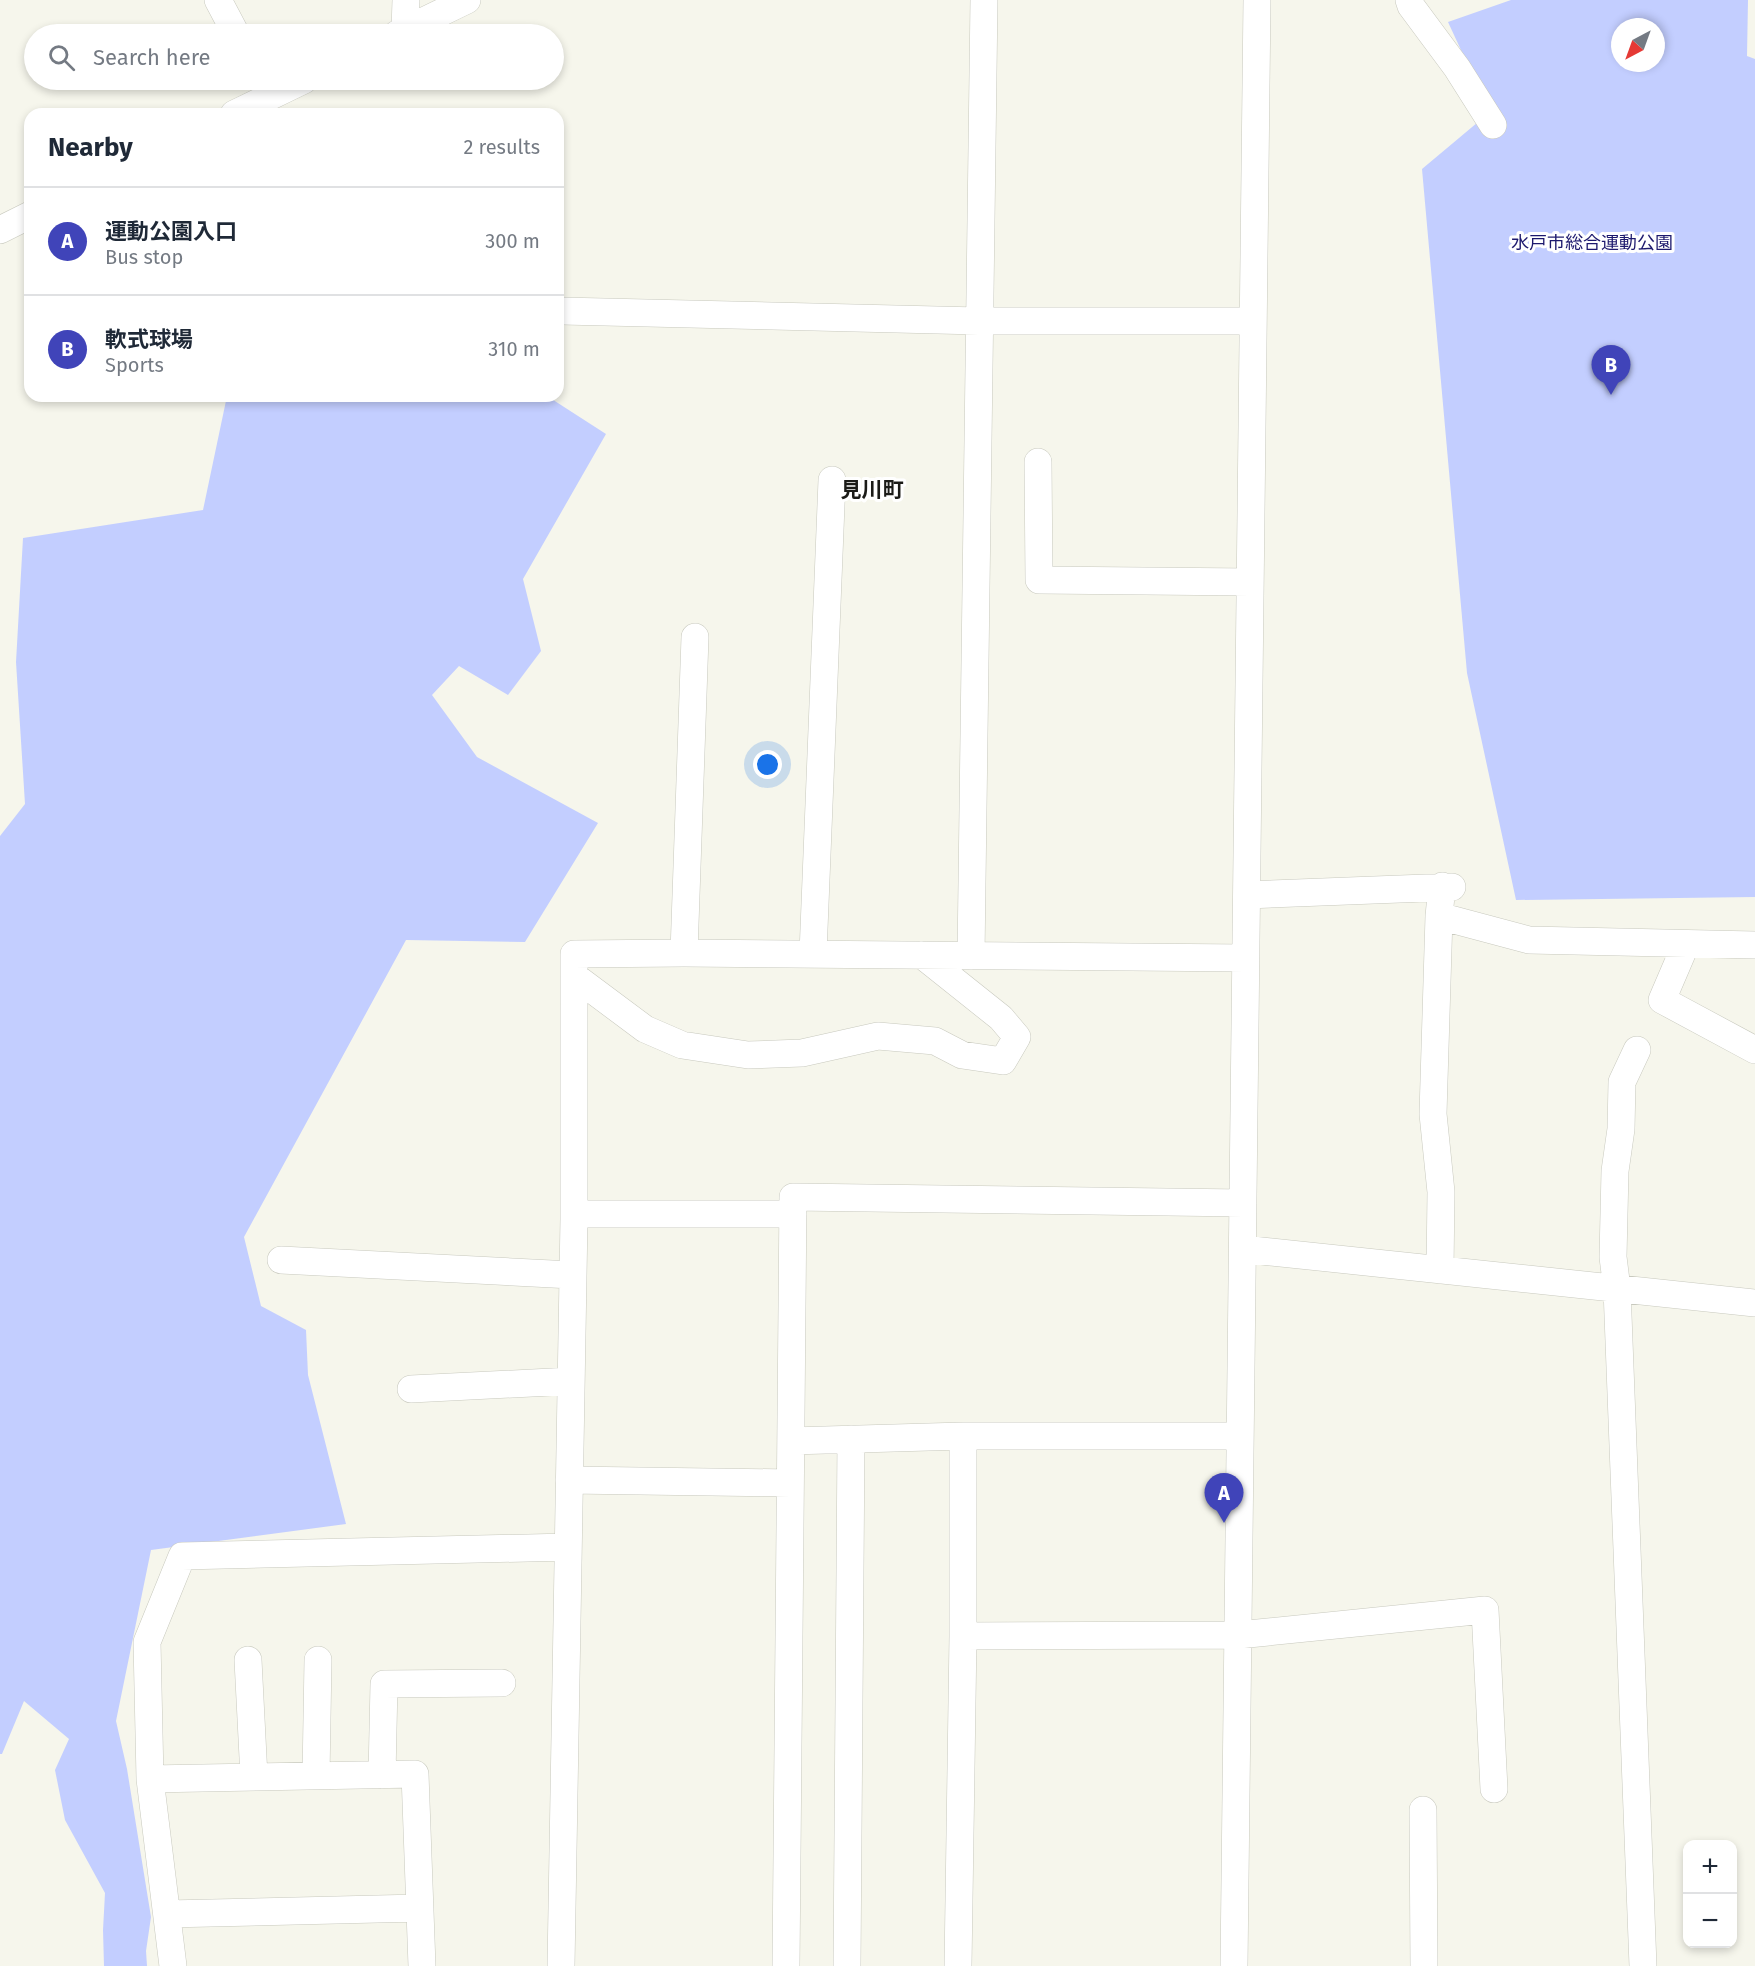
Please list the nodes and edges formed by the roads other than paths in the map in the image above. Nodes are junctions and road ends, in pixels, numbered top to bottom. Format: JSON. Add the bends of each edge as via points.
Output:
{"nodes":[{"id":1,"x":218,"y":0,"type":"edge"},
{"id":2,"x":406,"y":0,"type":"edge"},
{"id":3,"x":467,"y":0,"type":"edge"},
{"id":4,"x":984,"y":0,"type":"edge"},
{"id":5,"x":1257,"y":0,"type":"edge"},
{"id":6,"x":1409,"y":0,"type":"edge"},
{"id":7,"x":231,"y":24,"type":"edge"},
{"id":8,"x":402,"y":24,"type":"edge"},
{"id":9,"x":418,"y":24,"type":"edge"},
{"id":10,"x":262,"y":90,"type":"edge"},
{"id":11,"x":241,"y":108,"type":"edge"},
{"id":12,"x":1493,"y":125,"type":"dead end"},
{"id":13,"x":24,"y":219,"type":"edge"},
{"id":14,"x":0,"y":230,"type":"edge"},
{"id":15,"x":564,"y":311,"type":"edge"},
{"id":16,"x":979,"y":321,"type":"junction"},
{"id":17,"x":1253,"y":321,"type":"junction"},
{"id":18,"x":1038,"y":462,"type":"dead end"},
{"id":19,"x":832,"y":480,"type":"dead end"},
{"id":20,"x":1250,"y":582,"type":"junction"},
{"id":21,"x":695,"y":637,"type":"dead end"},
{"id":22,"x":1247,"y":895,"type":"junction"},
{"id":23,"x":1439,"y":916,"type":"junction"},
{"id":24,"x":1686,"y":944,"type":"junction"},
{"id":25,"x":1755,"y":945,"type":"edge"},
{"id":26,"x":684,"y":953,"type":"junction"},
{"id":27,"x":813,"y":954,"type":"junction"},
{"id":28,"x":922,"y":955,"type":"junction"},
{"id":29,"x":971,"y":956,"type":"junction"},
{"id":30,"x":1245,"y":957,"type":"junction"},
{"id":31,"x":574,"y":976,"type":"junction"},
{"id":32,"x":1637,"y":1050,"type":"dead end"},
{"id":33,"x":1755,"y":1050,"type":"edge"},
{"id":34,"x":1243,"y":1203,"type":"junction"},
{"id":35,"x":574,"y":1214,"type":"junction"},
{"id":36,"x":793,"y":1214,"type":"junction"},
{"id":37,"x":1243,"y":1250,"type":"junction"},
{"id":38,"x":280,"y":1260,"type":"dead end"},
{"id":39,"x":1440,"y":1270,"type":"junction"},
{"id":40,"x":572,"y":1275,"type":"junction"},
{"id":41,"x":1617,"y":1288,"type":"junction"},
{"id":42,"x":1755,"y":1303,"type":"edge"},
{"id":43,"x":571,"y":1381,"type":"junction"},
{"id":44,"x":411,"y":1389,"type":"dead end"},
{"id":45,"x":963,"y":1436,"type":"junction"},
{"id":46,"x":1240,"y":1436,"type":"junction"},
{"id":47,"x":851,"y":1439,"type":"junction"},
{"id":48,"x":791,"y":1442,"type":"junction"},
{"id":49,"x":569,"y":1480,"type":"junction"},
{"id":50,"x":790,"y":1483,"type":"junction"},
{"id":51,"x":568,"y":1547,"type":"junction"},
{"id":52,"x":1238,"y":1635,"type":"junction"},
{"id":53,"x":963,"y":1636,"type":"junction"},
{"id":54,"x":248,"y":1660,"type":"dead end"},
{"id":55,"x":318,"y":1660,"type":"dead end"},
{"id":56,"x":502,"y":1683,"type":"dead end"},
{"id":57,"x":382,"y":1774,"type":"junction"},
{"id":58,"x":316,"y":1776,"type":"junction"},
{"id":59,"x":254,"y":1777,"type":"junction"},
{"id":60,"x":150,"y":1779,"type":"junction"},
{"id":61,"x":1494,"y":1789,"type":"dead end"},
{"id":62,"x":1423,"y":1810,"type":"dead end"},
{"id":63,"x":419,"y":1908,"type":"junction"},
{"id":64,"x":167,"y":1914,"type":"junction"},
{"id":65,"x":173,"y":1966,"type":"edge"},
{"id":66,"x":422,"y":1966,"type":"edge"},
{"id":67,"x":561,"y":1966,"type":"edge"},
{"id":68,"x":786,"y":1966,"type":"edge"},
{"id":69,"x":847,"y":1966,"type":"edge"},
{"id":70,"x":958,"y":1966,"type":"edge"},
{"id":71,"x":1234,"y":1966,"type":"edge"},
{"id":72,"x":1424,"y":1966,"type":"edge"},
{"id":73,"x":1643,"y":1966,"type":"edge"}],
"edges":[{"from":1,"to":7,"type":"street"},
{"from":2,"to":8,"type":"street"},
{"from":3,"to":9,"type":"street"},
{"from":4,"to":16,"type":"street"},
{"from":5,"to":17,"type":"street"},
{"from":6,"to":12,"type":"street"},
{"from":10,"to":11,"type":"street"},
{"from":13,"to":14,"type":"street"},
{"from":15,"to":16,"type":"street"},
{"from":16,"to":17,"type":"street"},
{"from":16,"to":29,"type":"street"},
{"from":17,"to":20,"type":"street"},
{"from":18,"to":20,"type":"street","via":[[1039,580]]},
{"from":19,"to":27,"type":"street"},
{"from":20,"to":22,"type":"street"},
{"from":21,"to":26,"type":"street"},
{"from":22,"to":23,"type":"street","via":[[1447,887]]},
{"from":22,"to":30,"type":"street"},
{"from":23,"to":24,"type":"street","via":[[1529,940]]},
{"from":23,"to":39,"type":"street","via":[[1433,1114],[1441,1192]]},
{"from":24,"to":25,"type":"street"},
{"from":24,"to":33,"type":"street","via":[[1662,1000]]},
{"from":26,"to":27,"type":"street"},
{"from":26,"to":31,"type":"street","via":[[574,954]]},
{"from":27,"to":28,"type":"street"},
{"from":28,"to":29,"type":"street"},
{"from":28,"to":31,"type":"street","via":[[1001,1018],[1017,1037],[1003,1061],[962,1054],[935,1041],[878,1036],[802,1053],[759,1055],[682,1045],[645,1029]]},
{"from":29,"to":30,"type":"street"},
{"from":30,"to":34,"type":"street"},
{"from":31,"to":35,"type":"street"},
{"from":32,"to":41,"type":"street","via":[[1622,1082],[1615,1171],[1613,1257]]},
{"from":34,"to":36,"type":"street","via":[[793,1197]]},
{"from":34,"to":37,"type":"street"},
{"from":35,"to":36,"type":"street"},
{"from":35,"to":40,"type":"street"},
{"from":36,"to":48,"type":"street"},
{"from":37,"to":39,"type":"street"},
{"from":37,"to":46,"type":"street"},
{"from":38,"to":40,"type":"street"},
{"from":39,"to":41,"type":"street"},
{"from":40,"to":43,"type":"street"},
{"from":41,"to":42,"type":"street"},
{"from":41,"to":73,"type":"street"},
{"from":43,"to":44,"type":"street"},
{"from":43,"to":49,"type":"street"},
{"from":45,"to":46,"type":"street"},
{"from":45,"to":47,"type":"street"},
{"from":45,"to":53,"type":"street"},
{"from":46,"to":52,"type":"street"},
{"from":47,"to":48,"type":"street"},
{"from":47,"to":69,"type":"street"},
{"from":48,"to":50,"type":"street"},
{"from":49,"to":50,"type":"street"},
{"from":49,"to":51,"type":"street"},
{"from":50,"to":68,"type":"street"},
{"from":51,"to":60,"type":"street","via":[[182,1556],[147,1642]]},
{"from":51,"to":67,"type":"street"},
{"from":52,"to":53,"type":"street"},
{"from":52,"to":61,"type":"street","via":[[1485,1610]]},
{"from":52,"to":71,"type":"street"},
{"from":53,"to":70,"type":"street"},
{"from":54,"to":59,"type":"street"},
{"from":55,"to":58,"type":"street"},
{"from":56,"to":57,"type":"street","via":[[384,1684]]},
{"from":57,"to":58,"type":"street"},
{"from":57,"to":63,"type":"street","via":[[415,1774]]},
{"from":58,"to":59,"type":"street"},
{"from":59,"to":60,"type":"street"},
{"from":60,"to":64,"type":"street"},
{"from":62,"to":72,"type":"street"},
{"from":63,"to":64,"type":"street"},
{"from":63,"to":66,"type":"street"},
{"from":64,"to":65,"type":"street"}]}
